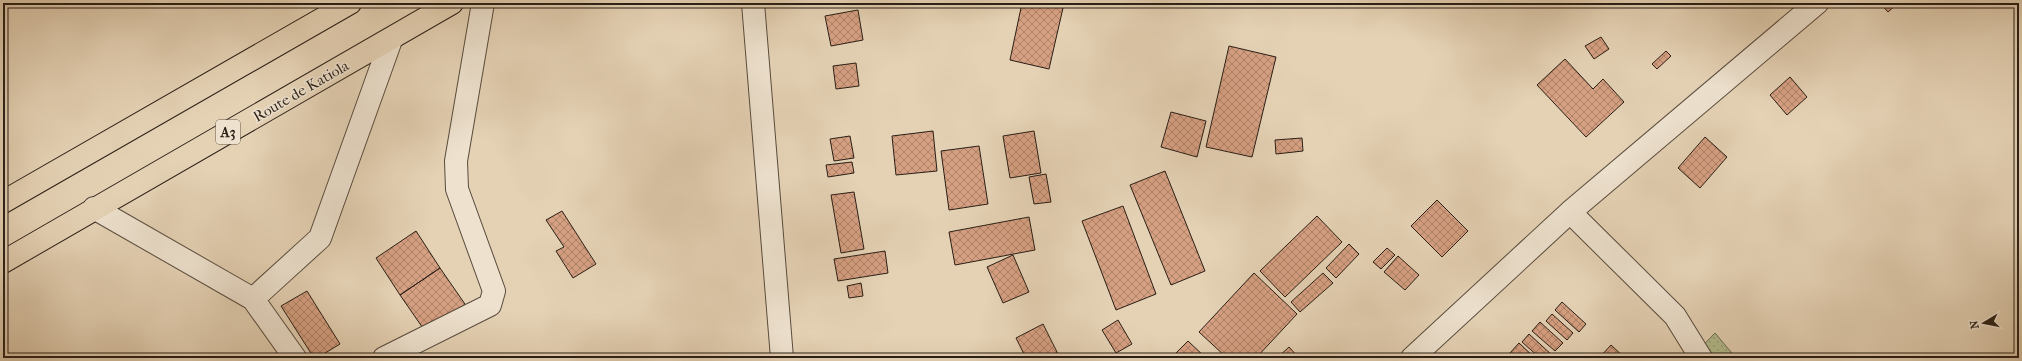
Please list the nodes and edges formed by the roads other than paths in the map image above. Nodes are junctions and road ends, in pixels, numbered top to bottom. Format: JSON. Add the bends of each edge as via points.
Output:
{"nodes":[{"id":1,"x":350,"y":3,"type":"edge"},
{"id":2,"x":452,"y":3,"type":"edge"},
{"id":3,"x":483,"y":3,"type":"edge"},
{"id":4,"x":753,"y":3,"type":"edge"},
{"id":5,"x":1817,"y":3,"type":"edge"},
{"id":6,"x":391,"y":40,"type":"junction"},
{"id":7,"x":3,"y":202,"type":"edge"},
{"id":8,"x":94,"y":208,"type":"junction"},
{"id":9,"x":1570,"y":212,"type":"junction"},
{"id":10,"x":3,"y":262,"type":"edge"},
{"id":11,"x":253,"y":299,"type":"junction"},
{"id":12,"x":295,"y":358,"type":"edge"},
{"id":13,"x":384,"y":358,"type":"edge"},
{"id":14,"x":782,"y":358,"type":"edge"},
{"id":15,"x":1412,"y":358,"type":"edge"},
{"id":16,"x":1701,"y":358,"type":"edge"}],
"edges":[{"from":1,"to":7,"type":"highway"},
{"from":2,"to":6,"type":"highway","name":"Route de Katiola","number":"A3"},
{"from":3,"to":13,"type":"street","via":[[456,161],[457,189],[494,291],[493,298],[490,305]]},
{"from":4,"to":14,"type":"street"},
{"from":5,"to":9,"type":"street"},
{"from":6,"to":8,"type":"highway","name":"Route de Katiola","number":"A3"},
{"from":6,"to":11,"type":"street","via":[[320,238]]},
{"from":8,"to":10,"type":"highway","name":"Route de Katiola","number":"A3"},
{"from":8,"to":11,"type":"street"},
{"from":9,"to":15,"type":"street"},
{"from":9,"to":16,"type":"street","via":[[1676,316]]},
{"from":11,"to":12,"type":"street"}]}
